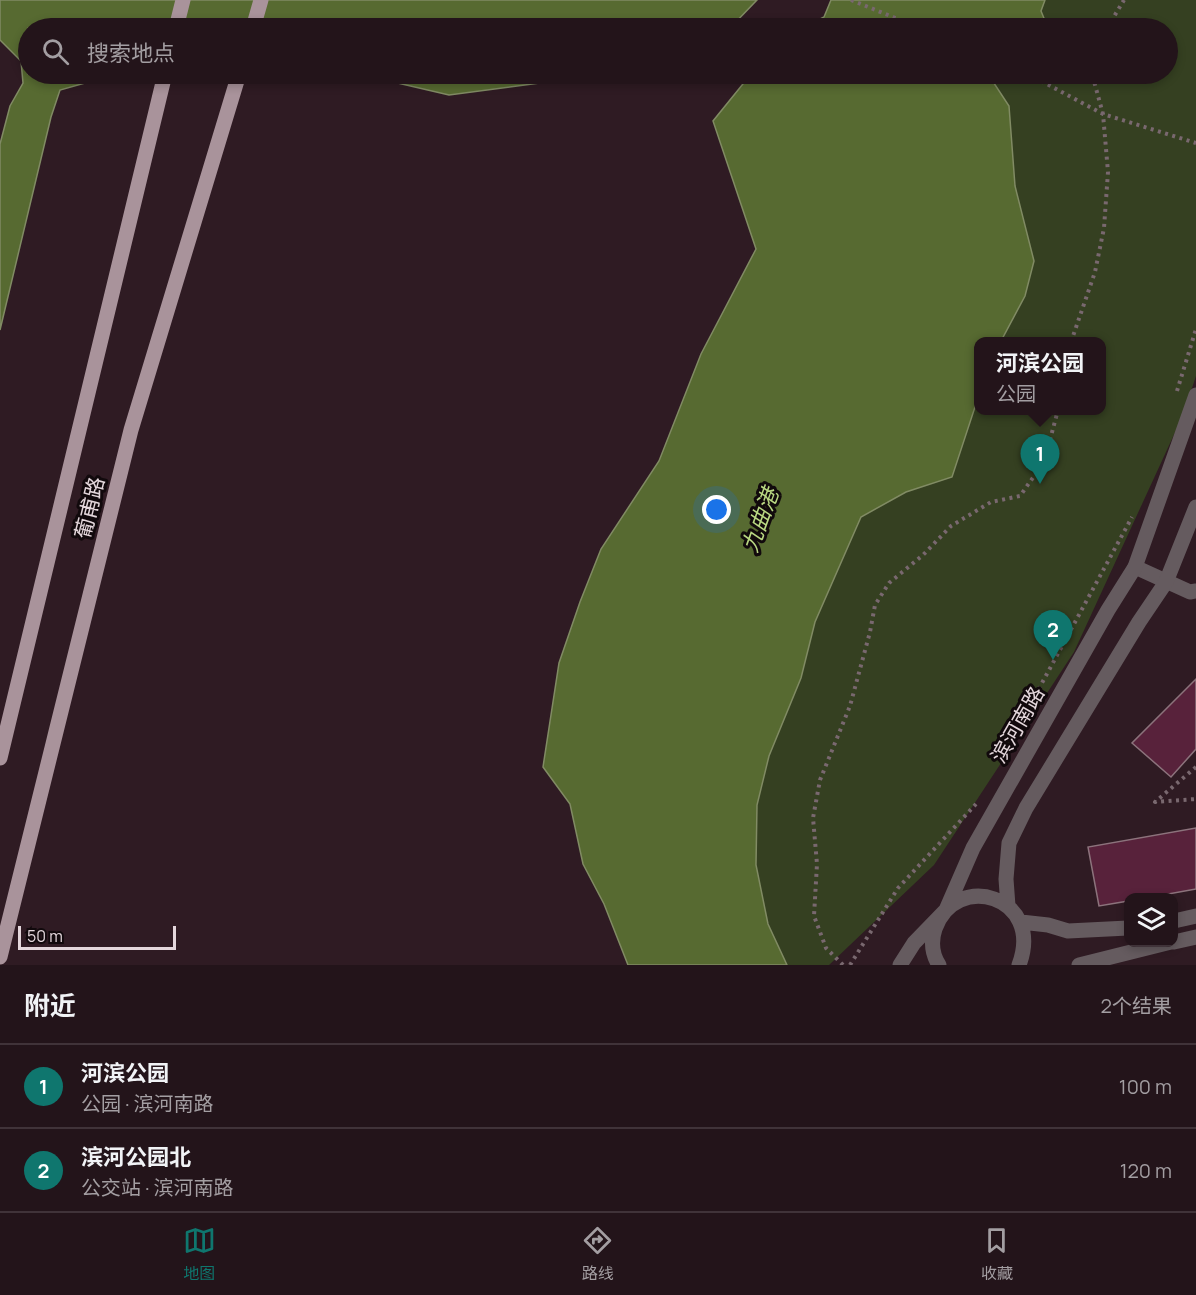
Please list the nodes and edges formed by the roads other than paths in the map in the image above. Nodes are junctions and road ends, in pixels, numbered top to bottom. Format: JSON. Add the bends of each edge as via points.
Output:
{"nodes":[{"id":1,"x":183,"y":0,"type":"edge"},
{"id":2,"x":261,"y":0,"type":"edge"},
{"id":3,"x":178,"y":18,"type":"edge"},
{"id":4,"x":256,"y":18,"type":"edge"},
{"id":5,"x":163,"y":84,"type":"edge"},
{"id":6,"x":236,"y":84,"type":"edge"},
{"id":7,"x":1196,"y":395,"type":"edge"},
{"id":8,"x":1196,"y":507,"type":"edge"},
{"id":9,"x":1135,"y":567,"type":"junction"},
{"id":10,"x":1166,"y":582,"type":"junction"},
{"id":11,"x":1196,"y":591,"type":"edge"},
{"id":12,"x":0,"y":758,"type":"edge"},
{"id":13,"x":1008,"y":906,"type":"junction"},
{"id":14,"x":946,"y":910,"type":"junction"},
{"id":15,"x":1196,"y":916,"type":"edge"},
{"id":16,"x":1178,"y":920,"type":"edge"},
{"id":17,"x":1021,"y":922,"type":"junction"},
{"id":18,"x":1124,"y":928,"type":"edge"},
{"id":19,"x":1196,"y":937,"type":"edge"},
{"id":20,"x":1178,"y":941,"type":"edge"},
{"id":21,"x":1152,"y":947,"type":"edge"},
{"id":22,"x":0,"y":957,"type":"edge"},
{"id":23,"x":900,"y":965,"type":"edge"},
{"id":24,"x":939,"y":965,"type":"edge"},
{"id":25,"x":1019,"y":965,"type":"edge"},
{"id":26,"x":1079,"y":965,"type":"edge"}],
"edges":[{"from":1,"to":3,"type":"main road"},
{"from":2,"to":4,"type":"main road"},
{"from":5,"to":12,"type":"main road","name":"葡甫路"},
{"from":6,"to":22,"type":"main road","name":"葡甫路","via":[[131,430]]},
{"from":7,"to":9,"type":"street","name":"滨河南路"},
{"from":8,"to":10,"type":"street"},
{"from":9,"to":10,"type":"street"},
{"from":9,"to":14,"type":"street","name":"滨河南路","via":[[973,848]]},
{"from":10,"to":11,"type":"street"},
{"from":10,"to":13,"type":"street","via":[[1026,808],[1009,843]]},
{"from":13,"to":14,"type":"street","via":[[983,896],[970,897]]},
{"from":13,"to":17,"type":"street"},
{"from":14,"to":23,"type":"street","name":"滨河南路","via":[[914,943]]},
{"from":14,"to":24,"type":"street","via":[[933,934]]},
{"from":15,"to":16,"type":"street"},
{"from":17,"to":18,"type":"street","via":[[1068,931]]},
{"from":17,"to":25,"type":"street","via":[[1025,936]]},
{"from":19,"to":20,"type":"street"},
{"from":21,"to":26,"type":"street"}]}
